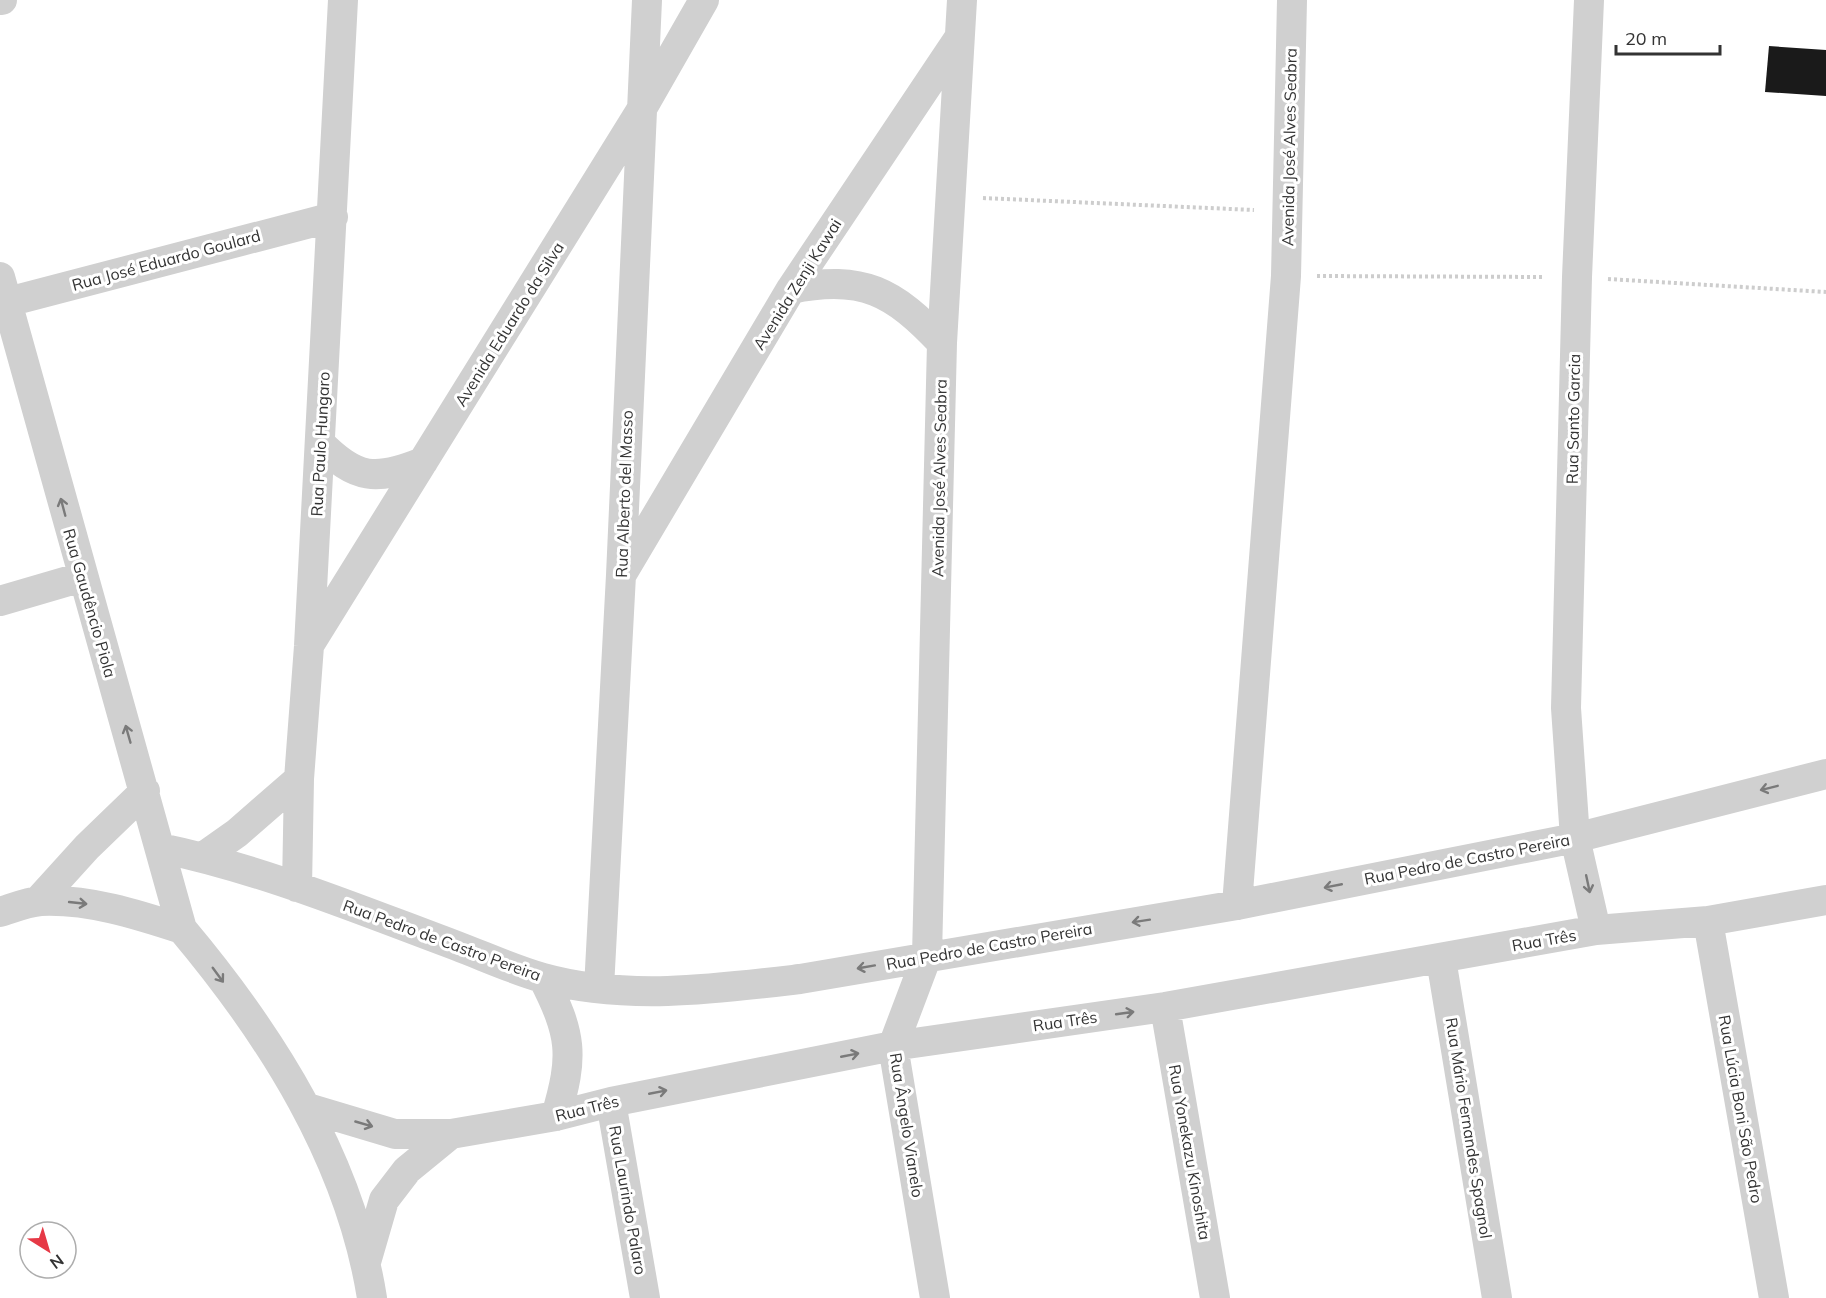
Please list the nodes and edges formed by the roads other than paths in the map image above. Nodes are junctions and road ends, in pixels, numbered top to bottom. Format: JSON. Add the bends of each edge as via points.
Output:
{"nodes":[{"id":1,"x":343,"y":0,"type":"edge"},
{"id":2,"x":647,"y":0,"type":"edge"},
{"id":3,"x":704,"y":0,"type":"edge"},
{"id":4,"x":962,"y":0,"type":"edge"},
{"id":5,"x":982,"y":0,"type":"edge"},
{"id":6,"x":1292,"y":0,"type":"edge"},
{"id":7,"x":1589,"y":0,"type":"edge"},
{"id":8,"x":958,"y":40,"type":"junction"},
{"id":9,"x":640,"y":112,"type":"junction"},
{"id":10,"x":333,"y":217,"type":"junction"},
{"id":11,"x":791,"y":289,"type":"junction"},
{"id":12,"x":2,"y":294,"type":"edge"},
{"id":13,"x":942,"y":343,"type":"junction"},
{"id":14,"x":320,"y":443,"type":"junction"},
{"id":15,"x":423,"y":462,"type":"junction"},
{"id":16,"x":621,"y":575,"type":"junction"},
{"id":17,"x":82,"y":577,"type":"junction"},
{"id":18,"x":0,"y":601,"type":"edge"},
{"id":19,"x":309,"y":646,"type":"junction"},
{"id":20,"x":1826,"y":774,"type":"edge"},
{"id":21,"x":299,"y":779,"type":"junction"},
{"id":22,"x":145,"y":790,"type":"junction"},
{"id":23,"x":1575,"y":838,"type":"junction"},
{"id":24,"x":160,"y":848,"type":"junction"},
{"id":25,"x":203,"y":857,"type":"junction"},
{"id":26,"x":297,"y":887,"type":"junction"},
{"id":27,"x":1826,"y":900,"type":"edge"},
{"id":28,"x":38,"y":901,"type":"junction"},
{"id":29,"x":1237,"y":905,"type":"junction"},
{"id":30,"x":0,"y":912,"type":"edge"},
{"id":31,"x":1708,"y":921,"type":"junction"},
{"id":32,"x":182,"y":929,"type":"junction"},
{"id":33,"x":1596,"y":930,"type":"junction"},
{"id":34,"x":927,"y":956,"type":"junction"},
{"id":35,"x":1441,"y":959,"type":"junction"},
{"id":36,"x":543,"y":978,"type":"junction"},
{"id":37,"x":599,"y":988,"type":"junction"},
{"id":38,"x":1166,"y":1007,"type":"junction"},
{"id":39,"x":893,"y":1046,"type":"junction"},
{"id":40,"x":611,"y":1102,"type":"junction"},
{"id":41,"x":308,"y":1108,"type":"junction"},
{"id":42,"x":556,"y":1116,"type":"junction"},
{"id":43,"x":451,"y":1134,"type":"junction"},
{"id":44,"x":366,"y":1262,"type":"junction"},
{"id":45,"x":372,"y":1298,"type":"edge"},
{"id":46,"x":645,"y":1298,"type":"edge"},
{"id":47,"x":935,"y":1298,"type":"edge"},
{"id":48,"x":1215,"y":1298,"type":"edge"},
{"id":49,"x":1497,"y":1298,"type":"edge"},
{"id":50,"x":1774,"y":1298,"type":"edge"}],
"edges":[{"from":1,"to":10,"type":"street","name":"Rua Paulo Hungaro"},
{"from":2,"to":9,"type":"street","name":"Rua Alberto del Masso"},
{"from":3,"to":9,"type":"street","name":"Avenida Eduardo da Silva"},
{"from":4,"to":8,"type":"street","name":"Avenida José Alves Seabra"},
{"from":5,"to":8,"type":"street","name":"Avenida Zenji Kawai"},
{"from":6,"to":29,"type":"street","name":"Avenida José Alves Seabra","via":[[1286,276]]},
{"from":7,"to":23,"type":"street","name":"Rua Santo Garcia","via":[[1566,708]]},
{"from":8,"to":11,"type":"street","name":"Avenida Zenji Kawai"},
{"from":8,"to":13,"type":"street","name":"Avenida José Alves Seabra"},
{"from":9,"to":15,"type":"street","name":"Avenida Eduardo da Silva"},
{"from":9,"to":16,"type":"street","name":"Rua Alberto del Masso"},
{"from":10,"to":12,"type":"street","name":"Rua José Eduardo Goulard"},
{"from":10,"to":14,"type":"street","name":"Rua Paulo Hungaro"},
{"from":11,"to":13,"type":"street","via":[[824,282],[860,286],[891,297],[918,317]]},
{"from":11,"to":16,"type":"street","name":"Avenida Zenji Kawai"},
{"from":17,"to":12,"type":"street","name":"Rua Gaudêncio Piola","one_way":true},
{"from":13,"to":34,"type":"street","name":"Avenida José Alves Seabra"},
{"from":14,"to":15,"type":"street","via":[[337,460],[363,474],[378,476]]},
{"from":14,"to":19,"type":"street","name":"Rua Paulo Hungaro"},
{"from":15,"to":19,"type":"street","name":"Avenida Eduardo da Silva"},
{"from":16,"to":37,"type":"street","name":"Rua Alberto del Masso"},
{"from":17,"to":18,"type":"street"},
{"from":22,"to":17,"type":"street","name":"Rua Gaudêncio Piola","one_way":true},
{"from":19,"to":21,"type":"street","name":"Rua Paulo Hungaro"},
{"from":20,"to":23,"type":"street","name":"Rua Pedro de Castro Pereira","one_way":true},
{"from":21,"to":25,"type":"street"},
{"from":21,"to":26,"type":"street","name":"Rua Paulo Hungaro"},
{"from":22,"to":24,"type":"street","name":"Rua Gaudêncio Piola"},
{"from":22,"to":28,"type":"street"},
{"from":23,"to":29,"type":"street","name":"Rua Pedro de Castro Pereira","one_way":true},
{"from":23,"to":33,"type":"street","name":"Rua Santo Garcia","one_way":true},
{"from":24,"to":25,"type":"street","name":"Rua Pedro de Castro Pereira"},
{"from":24,"to":32,"type":"street","name":"Rua Gaudêncio Piola"},
{"from":25,"to":26,"type":"street","name":"Rua Pedro de Castro Pereira"},
{"from":26,"to":36,"type":"street","name":"Rua Pedro de Castro Pereira"},
{"from":27,"to":31,"type":"street","name":"Rua Três"},
{"from":28,"to":30,"type":"street"},
{"from":28,"to":32,"type":"street","one_way":true,"via":[[112,908]]},
{"from":29,"to":34,"type":"street","name":"Rua Pedro de Castro Pereira","one_way":true},
{"from":31,"to":33,"type":"street","name":"Rua Três"},
{"from":31,"to":50,"type":"street","name":"Rua Lúcia Boni São Pedro"},
{"from":32,"to":41,"type":"street","one_way":true,"via":[[268,1045]]},
{"from":33,"to":35,"type":"street","name":"Rua Três"},
{"from":34,"to":37,"type":"street","name":"Rua Pedro de Castro Pereira","one_way":true,"via":[[735,987]]},
{"from":34,"to":39,"type":"street","name":"Rua Ângelo Vianelo"},
{"from":35,"to":38,"type":"street","name":"Rua Três"},
{"from":35,"to":49,"type":"street","name":"Rua Mário Fernandes Spagnol"},
{"from":36,"to":37,"type":"street","name":"Rua Pedro de Castro Pereira"},
{"from":36,"to":42,"type":"street","via":[[561,1016],[569,1055],[568,1077]]},
{"from":39,"to":38,"type":"street","name":"Rua Três","one_way":true},
{"from":38,"to":48,"type":"street","name":"Rua Yonekazu Kinoshita"},
{"from":40,"to":39,"type":"street","name":"Rua Três","one_way":true},
{"from":39,"to":47,"type":"street","name":"Rua Ângelo Vianelo"},
{"from":40,"to":42,"type":"street","name":"Rua Três"},
{"from":40,"to":46,"type":"street","name":"Rua Laurindo Palaro"},
{"from":41,"to":43,"type":"street","name":"Rua Três","one_way":true,"via":[[395,1134]]},
{"from":41,"to":44,"type":"street","via":[[348,1203]]},
{"from":42,"to":43,"type":"street","name":"Rua Três"},
{"from":43,"to":44,"type":"street","via":[[407,1170],[384,1200]]},
{"from":44,"to":45,"type":"street"}]}
